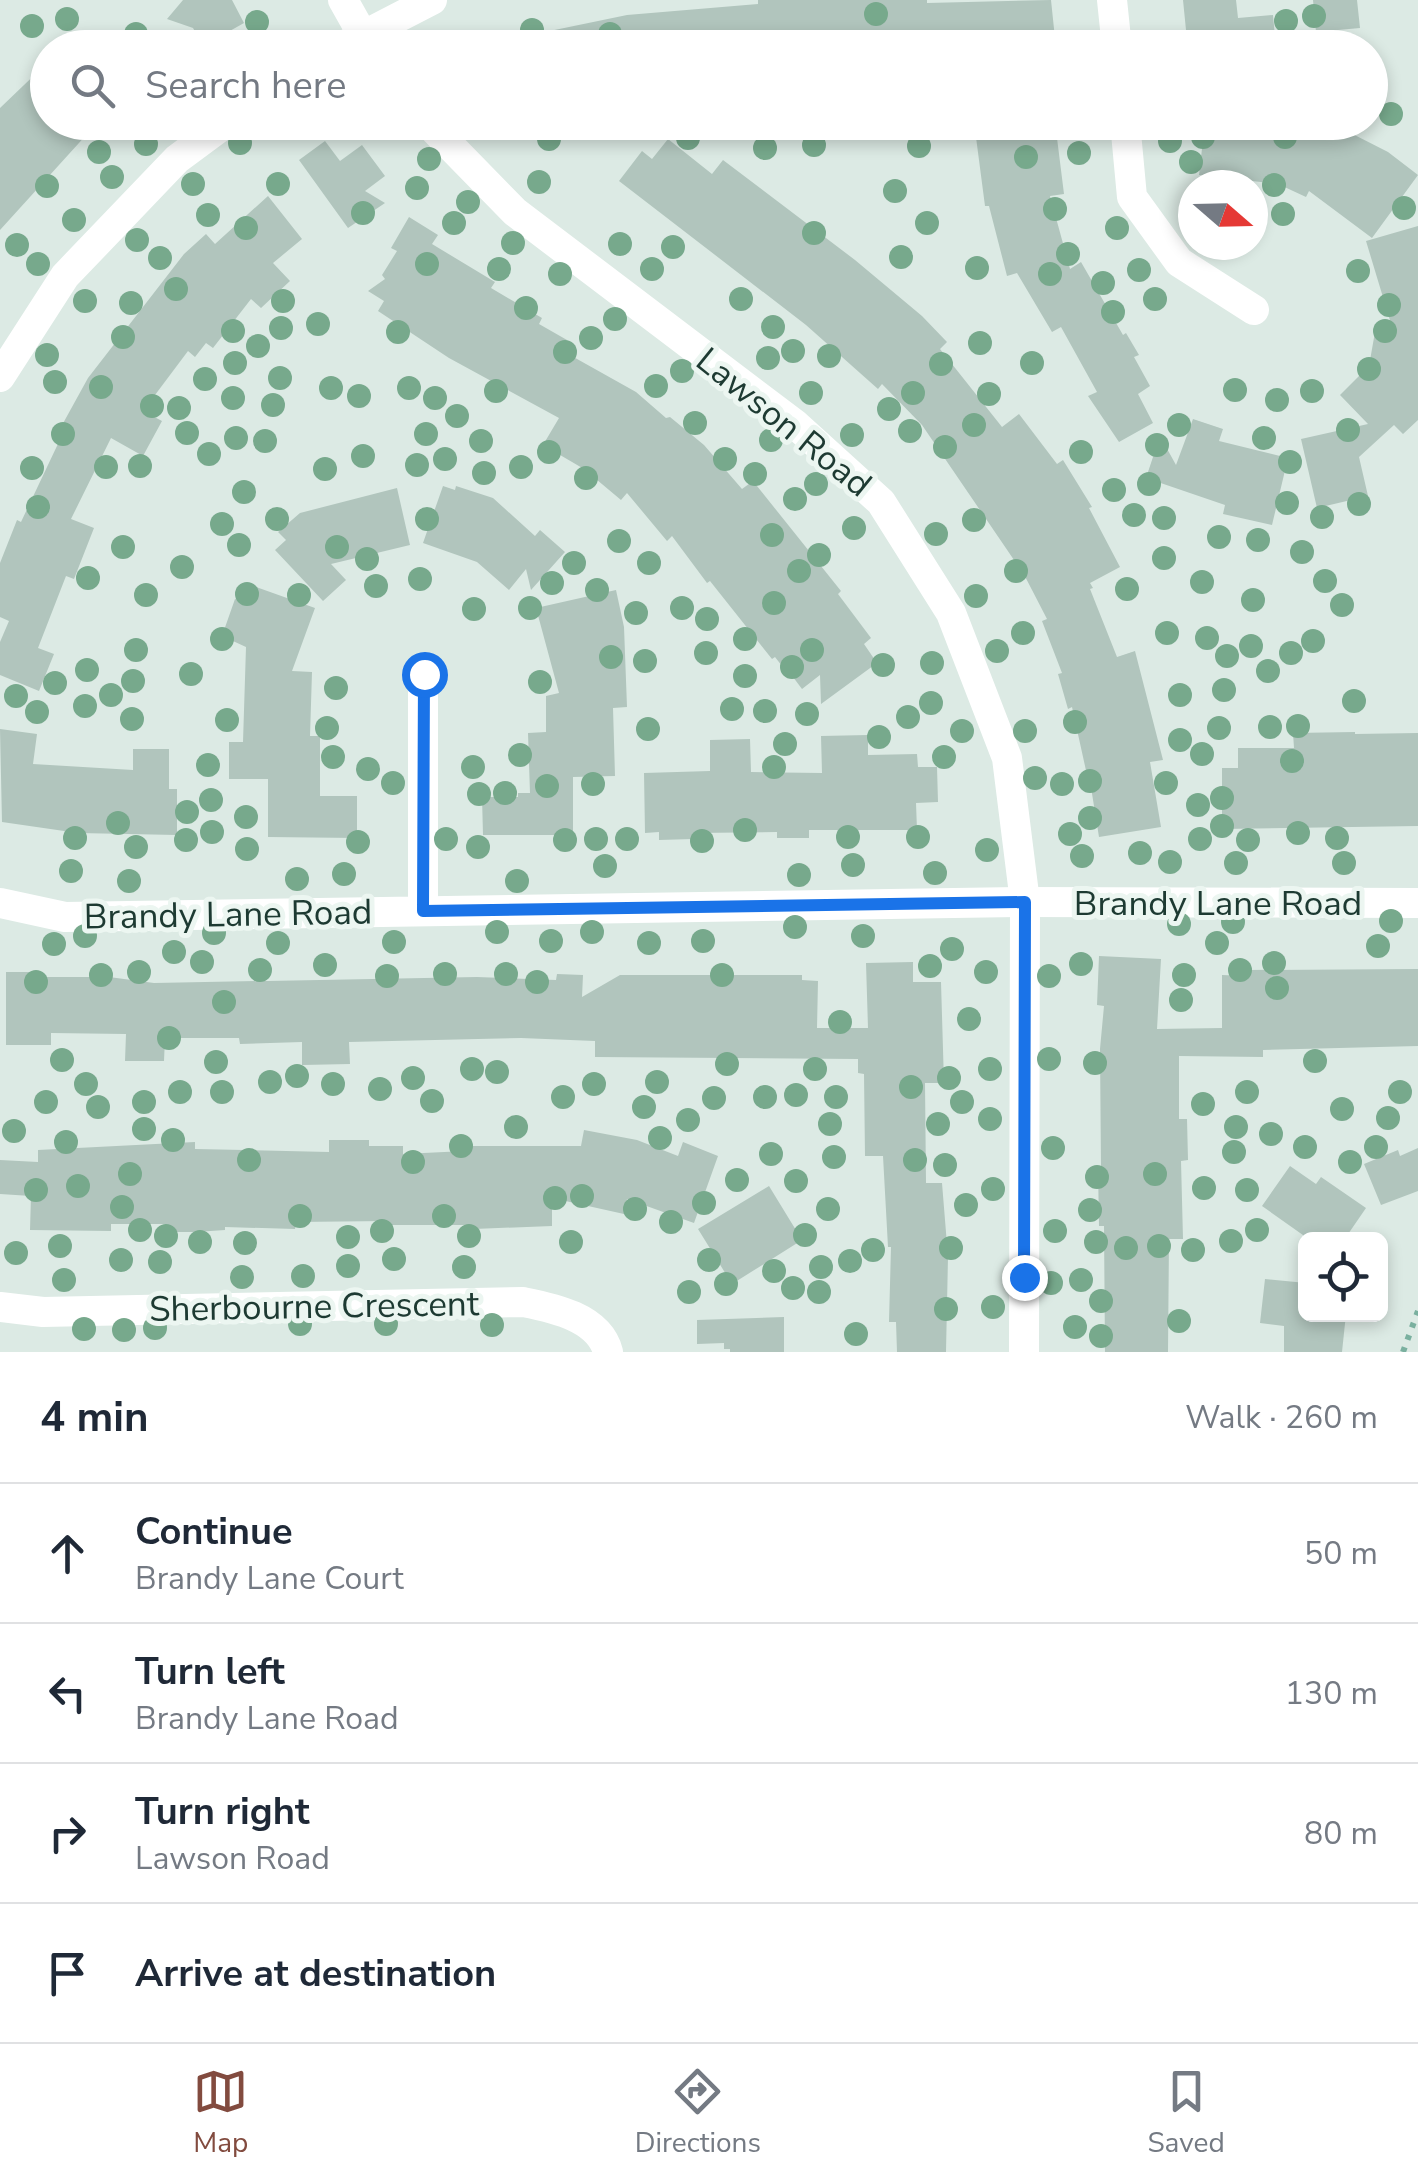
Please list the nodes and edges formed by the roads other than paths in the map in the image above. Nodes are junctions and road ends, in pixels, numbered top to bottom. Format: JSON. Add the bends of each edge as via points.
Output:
{"nodes":[{"id":1,"x":343,"y":0,"type":"edge"},
{"id":2,"x":432,"y":0,"type":"edge"},
{"id":3,"x":1112,"y":0,"type":"edge"},
{"id":4,"x":352,"y":30,"type":"edge"},
{"id":5,"x":379,"y":30,"type":"edge"},
{"id":6,"x":1114,"y":30,"type":"edge"},
{"id":7,"x":203,"y":140,"type":"edge"},
{"id":8,"x":445,"y":140,"type":"edge"},
{"id":9,"x":1126,"y":140,"type":"edge"},
{"id":10,"x":1254,"y":310,"type":"dead end"},
{"id":11,"x":0,"y":378,"type":"edge"},
{"id":12,"x":424,"y":674,"type":"dead end"},
{"id":13,"x":1025,"y":902,"type":"junction"},
{"id":14,"x":0,"y":903,"type":"edge"},
{"id":15,"x":1418,"y":903,"type":"edge"},
{"id":16,"x":423,"y":911,"type":"junction"},
{"id":17,"x":0,"y":1307,"type":"edge"},
{"id":18,"x":608,"y":1352,"type":"edge"},
{"id":19,"x":1024,"y":1352,"type":"edge"}],
"edges":[{"from":1,"to":4,"type":"street"},
{"from":2,"to":5,"type":"street"},
{"from":3,"to":6,"type":"street"},
{"from":7,"to":11,"type":"street","via":[[65,276]]},
{"from":8,"to":13,"type":"street","name":"Lawson Road","via":[[515,212],[796,424],[881,502],[951,613],[1008,758]]},
{"from":9,"to":10,"type":"street","via":[[1132,197],[1179,262]]},
{"from":12,"to":16,"type":"street"},
{"from":13,"to":15,"type":"street","name":"Brandy Lane Road"},
{"from":13,"to":16,"type":"street","name":"Brandy Lane Road"},
{"from":13,"to":19,"type":"street","name":"Lawson Road"},
{"from":14,"to":16,"type":"street","name":"Brandy Lane Road","via":[[65,917]]},
{"from":17,"to":18,"type":"street","name":"Sherbourne Crescent","via":[[43,1312],[522,1302],[566,1311],[605,1340]]}]}
